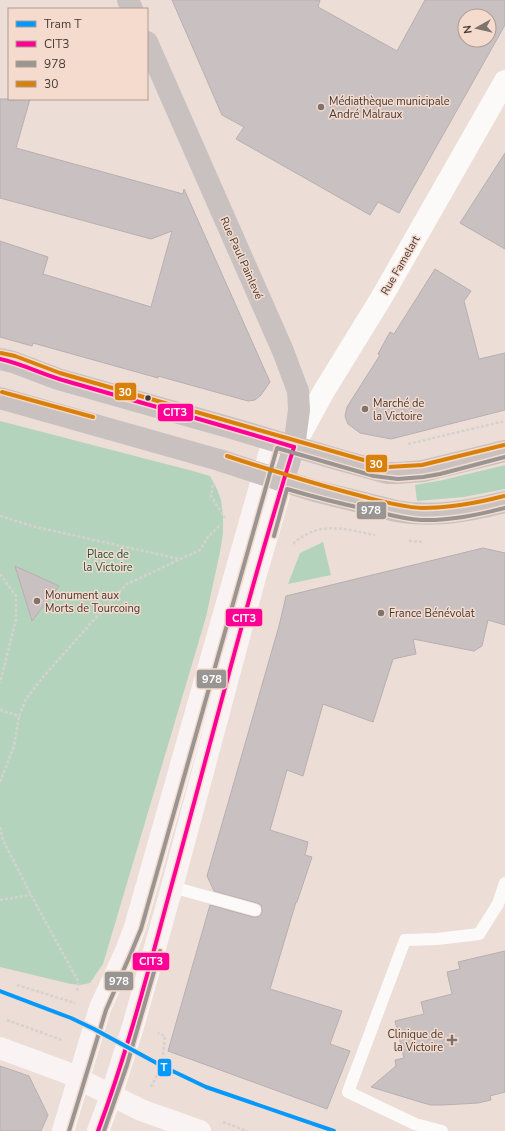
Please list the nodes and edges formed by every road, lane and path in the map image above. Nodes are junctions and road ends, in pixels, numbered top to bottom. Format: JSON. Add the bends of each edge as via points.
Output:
{"nodes":[{"id":1,"x":148,"y":44,"type":"edge"},
{"id":2,"x":505,"y":81,"type":"edge"},
{"id":3,"x":0,"y":359,"type":"edge"},
{"id":4,"x":0,"y":370,"type":"edge"},
{"id":5,"x":58,"y":380,"type":"junction"},
{"id":6,"x":0,"y":398,"type":"edge"},
{"id":7,"x":505,"y":421,"type":"edge"},
{"id":8,"x":273,"y":441,"type":"junction"},
{"id":9,"x":405,"y":445,"type":"dead end"},
{"id":10,"x":294,"y":447,"type":"junction"},
{"id":11,"x":505,"y":451,"type":"edge"},
{"id":12,"x":273,"y":478,"type":"junction"},
{"id":13,"x":505,"y":502,"type":"edge"},
{"id":14,"x":0,"y":516,"type":"edge"},
{"id":15,"x":226,"y":519,"type":"dead end"},
{"id":16,"x":181,"y":559,"type":"junction"},
{"id":17,"x":0,"y":574,"type":"edge"},
{"id":18,"x":0,"y":683,"type":"edge"},
{"id":19,"x":0,"y":710,"type":"edge"},
{"id":20,"x":19,"y":716,"type":"junction"},
{"id":21,"x":1,"y":773,"type":"edge"},
{"id":22,"x":0,"y":782,"type":"edge"},
{"id":23,"x":0,"y":827,"type":"edge"},
{"id":24,"x":505,"y":883,"type":"edge"},
{"id":25,"x":172,"y":887,"type":"junction"},
{"id":26,"x":31,"y":895,"type":"junction"},
{"id":27,"x":0,"y":900,"type":"edge"},
{"id":28,"x":255,"y":910,"type":"dead end"},
{"id":29,"x":17,"y":985,"type":"dead end"},
{"id":30,"x":7,"y":1020,"type":"dead end"},
{"id":31,"x":165,"y":1036,"type":"dead end"},
{"id":32,"x":62,"y":1040,"type":"dead end"},
{"id":33,"x":0,"y":1048,"type":"edge"},
{"id":34,"x":78,"y":1079,"type":"junction"},
{"id":35,"x":149,"y":1093,"type":"dead end"},
{"id":36,"x":111,"y":1096,"type":"junction"},
{"id":37,"x":64,"y":1131,"type":"edge"},
{"id":38,"x":98,"y":1131,"type":"edge"},
{"id":39,"x":200,"y":1131,"type":"edge"},
{"id":40,"x":442,"y":1131,"type":"edge"}],
"edges":[{"from":1,"to":10,"type":"main road","name":"Rue Paul Painlevé","via":[[294,378],[299,410]]},
{"from":2,"to":10,"type":"street","name":"Rue Famelart"},
{"from":3,"to":5,"type":"main road"},
{"from":4,"to":5,"type":"main road"},
{"from":5,"to":8,"type":"main road"},
{"from":6,"to":12,"type":"main road","via":[[181,448]]},
{"from":7,"to":9,"type":"path"},
{"from":8,"to":10,"type":"main road"},
{"from":8,"to":12,"type":"main road"},
{"from":10,"to":11,"type":"main road","via":[[376,470],[398,473],[439,468]]},
{"from":10,"to":12,"type":"main road","name":"Rue Paul Painlevé"},
{"from":12,"to":13,"type":"main road","via":[[332,496],[408,513],[433,514]]},
{"from":12,"to":25,"type":"main road","via":[[254,581]]},
{"from":12,"to":34,"type":"main road","via":[[135,927],[100,1008]]},
{"from":14,"to":16,"type":"path","via":[[36,527]]},
{"from":15,"to":16,"type":"path","via":[[208,537],[200,550]]},
{"from":16,"to":20,"type":"path","via":[[128,584],[43,677],[26,699]]},
{"from":17,"to":18,"type":"path","via":[[16,596],[16,619]]},
{"from":19,"to":20,"type":"path"},
{"from":20,"to":21,"type":"path","via":[[14,746]]},
{"from":21,"to":22,"type":"path"},
{"from":23,"to":26,"type":"path","via":[[3,840]]},
{"from":24,"to":40,"type":"lane","via":[[498,904],[479,934],[405,940],[348,1092],[415,1124]]},
{"from":25,"to":28,"type":"lane"},
{"from":25,"to":36,"type":"main road"},
{"from":26,"to":27,"type":"path"},
{"from":26,"to":29,"type":"path","via":[[78,981],[76,1003]]},
{"from":30,"to":32,"type":"path"},
{"from":31,"to":35,"type":"path","via":[[162,1066]]},
{"from":33,"to":34,"type":"main road","via":[[49,1065]]},
{"from":34,"to":36,"type":"main road"},
{"from":34,"to":37,"type":"main road"},
{"from":36,"to":38,"type":"main road"},
{"from":36,"to":39,"type":"main road","via":[[141,1110]]}]}
